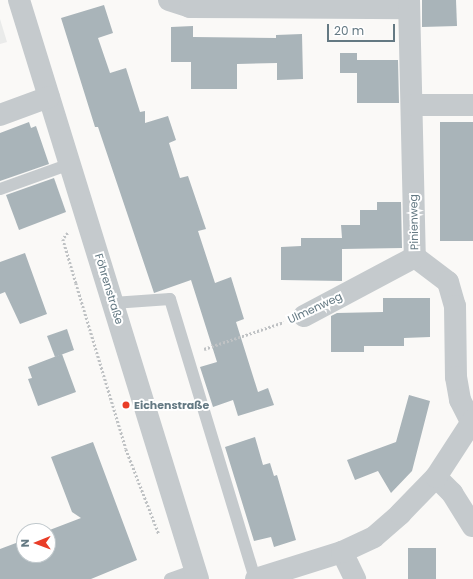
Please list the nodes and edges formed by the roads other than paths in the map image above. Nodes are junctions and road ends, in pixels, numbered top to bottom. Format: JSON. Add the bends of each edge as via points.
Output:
{"nodes":[{"id":1,"x":19,"y":0,"type":"edge"},
{"id":2,"x":169,"y":0,"type":"edge"},
{"id":3,"x":409,"y":4,"type":"edge"},
{"id":4,"x":49,"y":97,"type":"junction"},
{"id":5,"x":412,"y":105,"type":"junction"},
{"id":6,"x":473,"y":105,"type":"edge"},
{"id":7,"x":0,"y":115,"type":"edge"},
{"id":8,"x":70,"y":164,"type":"junction"},
{"id":9,"x":0,"y":189,"type":"edge"},
{"id":10,"x":415,"y":258,"type":"junction"},
{"id":11,"x":113,"y":302,"type":"junction"},
{"id":12,"x":304,"y":316,"type":"road end"},
{"id":13,"x":472,"y":421,"type":"edge"},
{"id":14,"x":436,"y":477,"type":"junction"},
{"id":15,"x":473,"y":526,"type":"edge"},
{"id":16,"x":342,"y":552,"type":"junction"},
{"id":17,"x":197,"y":574,"type":"edge"},
{"id":18,"x":170,"y":579,"type":"edge"},
{"id":19,"x":256,"y":579,"type":"edge"},
{"id":20,"x":355,"y":579,"type":"edge"}],
"edges":[{"from":1,"to":4,"type":"street","name":"Föhrenstraße"},
{"from":2,"to":3,"type":"street","via":[[190,7]]},
{"from":3,"to":5,"type":"street","name":"Pinienweg"},
{"from":4,"to":7,"type":"street"},
{"from":4,"to":8,"type":"street","name":"Föhrenstraße"},
{"from":5,"to":6,"type":"street"},
{"from":5,"to":10,"type":"street","name":"Pinienweg"},
{"from":8,"to":9,"type":"lane"},
{"from":8,"to":11,"type":"street","name":"Föhrenstraße"},
{"from":10,"to":12,"type":"street","name":"Ulmenweg"},
{"from":10,"to":13,"type":"street","name":"Pinienweg","via":[[448,282],[455,306],[456,377],[460,400]]},
{"from":11,"to":17,"type":"street","name":"Föhrenstraße"},
{"from":11,"to":19,"type":"lane","via":[[170,299]]},
{"from":13,"to":14,"type":"street"},
{"from":14,"to":15,"type":"street","via":[[452,492]]},
{"from":14,"to":16,"type":"street","via":[[384,529]]},
{"from":16,"to":19,"type":"street"},
{"from":16,"to":20,"type":"street"},
{"from":17,"to":18,"type":"lane"}]}
